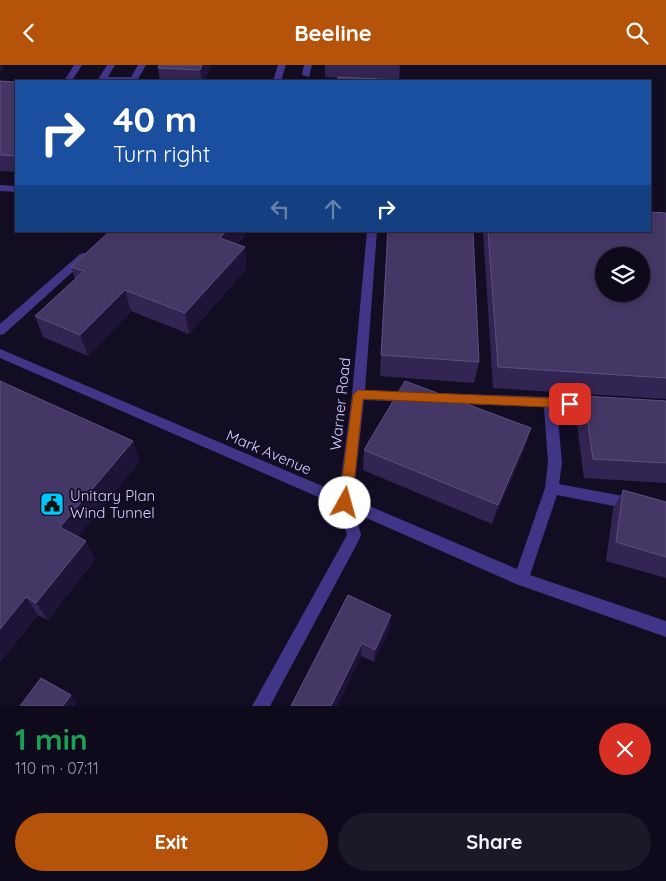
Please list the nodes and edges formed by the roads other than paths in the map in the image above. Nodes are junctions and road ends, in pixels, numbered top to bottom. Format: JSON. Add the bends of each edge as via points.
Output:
{"nodes":[{"id":1,"x":78,"y":65,"type":"edge"},
{"id":2,"x":111,"y":65,"type":"edge"},
{"id":3,"x":142,"y":65,"type":"edge"},
{"id":4,"x":282,"y":65,"type":"edge"},
{"id":5,"x":308,"y":65,"type":"edge"},
{"id":6,"x":306,"y":75,"type":"dead end"},
{"id":7,"x":69,"y":80,"type":"edge"},
{"id":8,"x":102,"y":80,"type":"edge"},
{"id":9,"x":277,"y":80,"type":"edge"},
{"id":10,"x":0,"y":188,"type":"edge"},
{"id":11,"x":15,"y":189,"type":"edge"},
{"id":12,"x":372,"y":232,"type":"edge"},
{"id":13,"x":91,"y":250,"type":"edge"},
{"id":14,"x":0,"y":331,"type":"edge"},
{"id":15,"x":0,"y":353,"type":"edge"},
{"id":16,"x":358,"y":395,"type":"junction"},
{"id":17,"x":550,"y":402,"type":"junction"},
{"id":18,"x":608,"y":407,"type":"edge"},
{"id":19,"x":552,"y":488,"type":"junction"},
{"id":20,"x":345,"y":503,"type":"junction"},
{"id":21,"x":666,"y":510,"type":"edge"},
{"id":22,"x":521,"y":579,"type":"junction"},
{"id":23,"x":666,"y":629,"type":"edge"},
{"id":24,"x":261,"y":706,"type":"edge"}],
"edges":[{"from":1,"to":7,"type":"street"},
{"from":2,"to":8,"type":"street"},
{"from":3,"to":8,"type":"street","via":[[134,80]]},
{"from":4,"to":9,"type":"street"},
{"from":5,"to":6,"type":"street"},
{"from":10,"to":11,"type":"street"},
{"from":12,"to":16,"type":"street","name":"Warner Road"},
{"from":13,"to":14,"type":"street"},
{"from":15,"to":20,"type":"street","name":"Mark Avenue"},
{"from":16,"to":17,"type":"street"},
{"from":16,"to":20,"type":"street","name":"Warner Road"},
{"from":17,"to":18,"type":"street"},
{"from":17,"to":19,"type":"street","via":[[555,463]]},
{"from":19,"to":21,"type":"street"},
{"from":19,"to":22,"type":"street"},
{"from":20,"to":22,"type":"street","name":"Mark Avenue"},
{"from":20,"to":24,"type":"street","name":"Warner Road","via":[[354,535]]},
{"from":22,"to":23,"type":"street","name":"Mark Avenue"}]}
